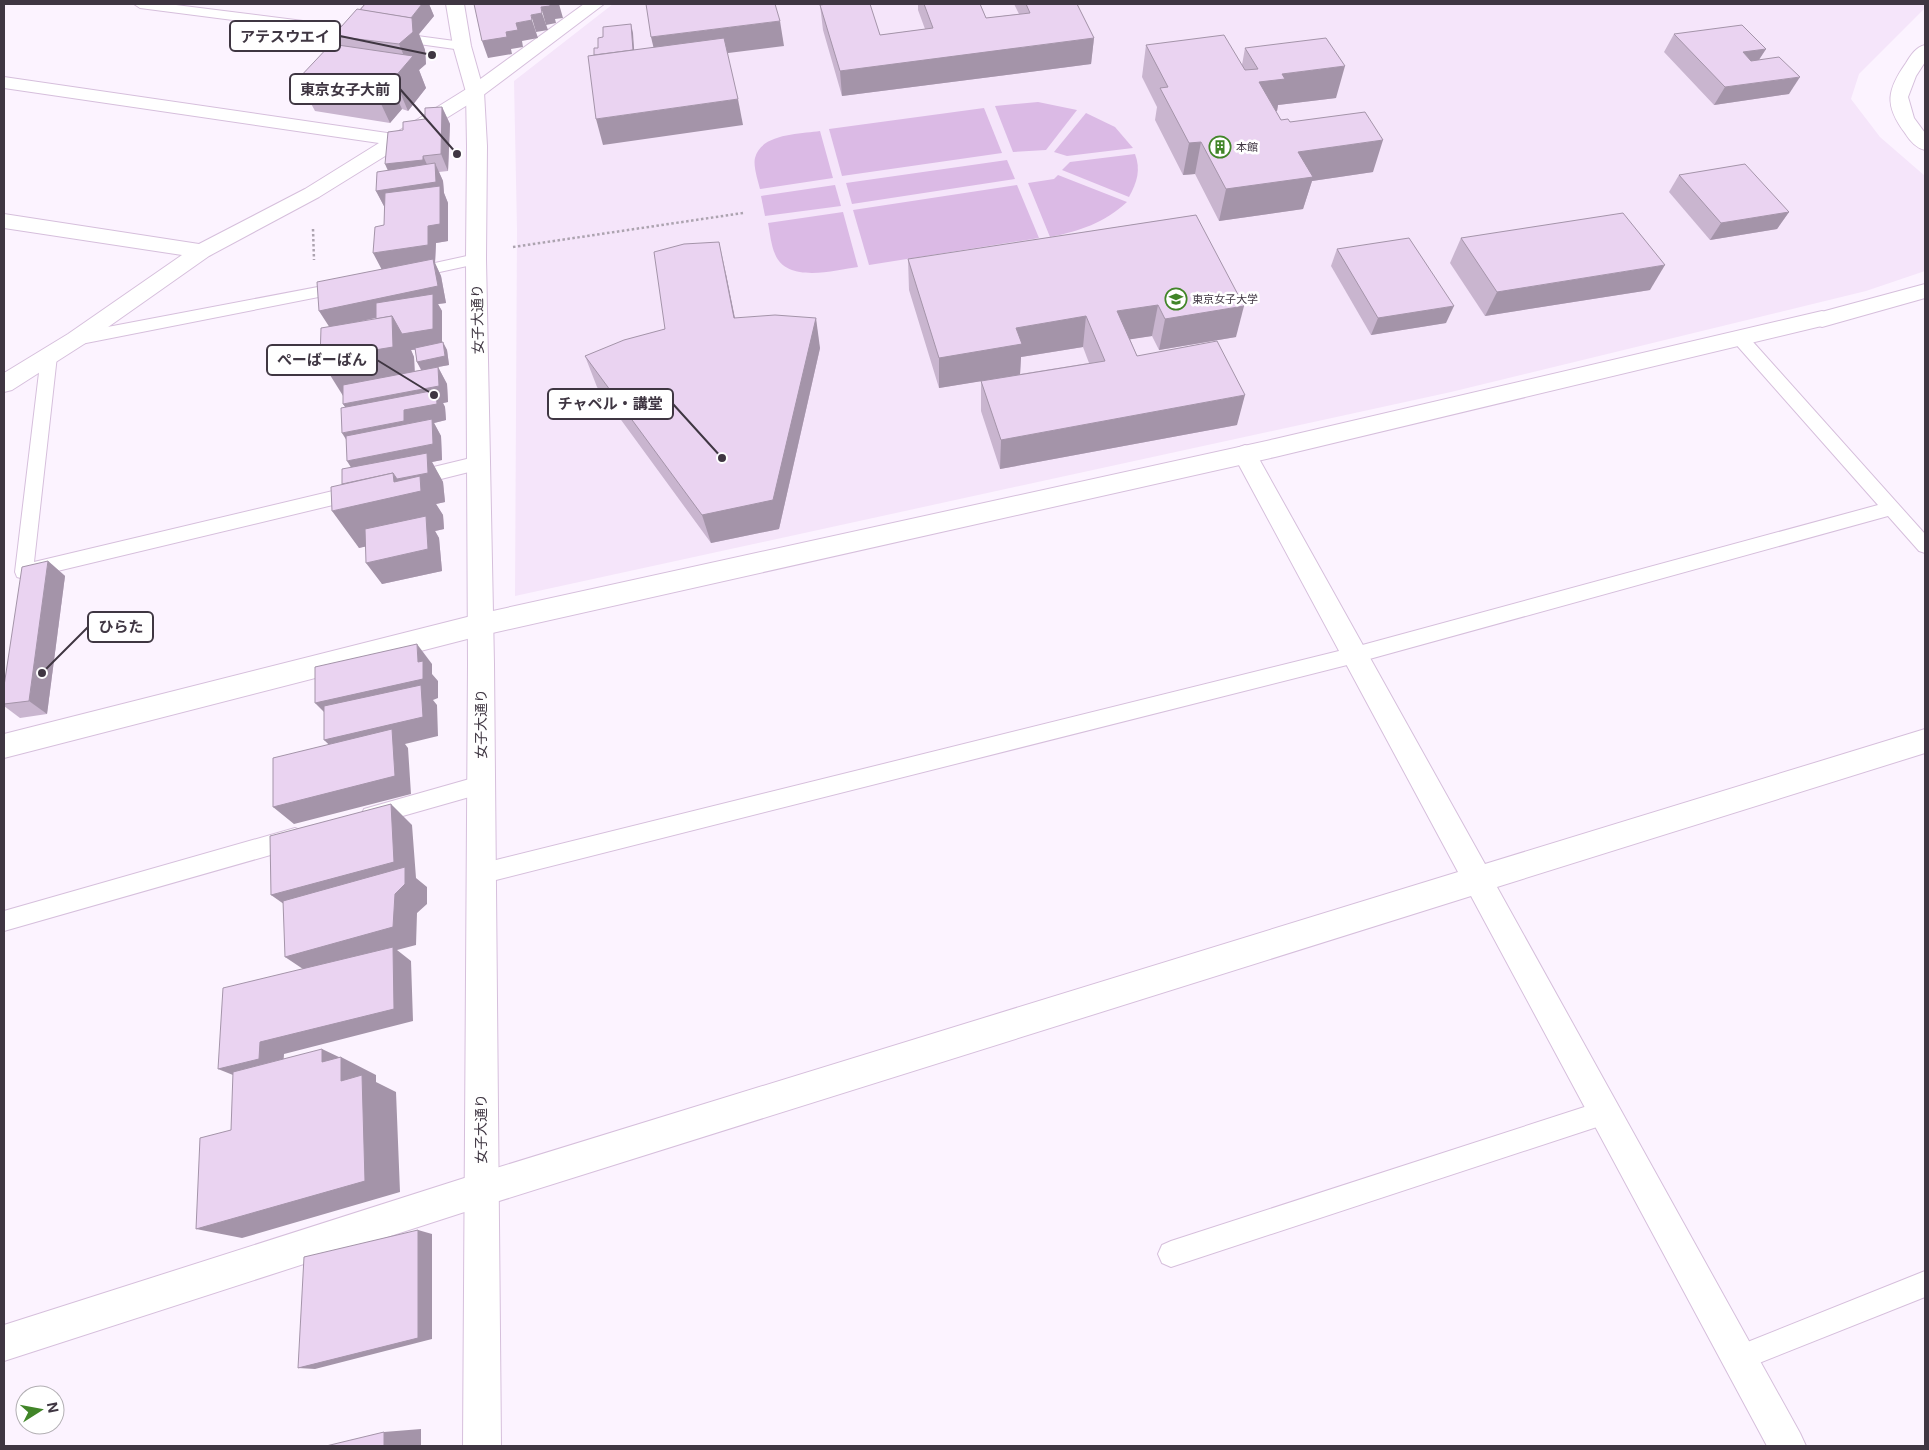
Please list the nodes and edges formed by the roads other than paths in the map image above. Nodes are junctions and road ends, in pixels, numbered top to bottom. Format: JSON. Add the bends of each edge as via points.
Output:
{"nodes":[{"id":1,"x":140,"y":4,"type":"edge"},
{"id":2,"x":455,"y":4,"type":"edge"},
{"id":3,"x":594,"y":4,"type":"edge"},
{"id":4,"x":462,"y":46,"type":"junction"},
{"id":5,"x":1925,"y":50,"type":"edge"},
{"id":6,"x":4,"y":82,"type":"edge"},
{"id":7,"x":475,"y":92,"type":"junction"},
{"id":8,"x":398,"y":140,"type":"junction"},
{"id":9,"x":1925,"y":144,"type":"edge"},
{"id":10,"x":4,"y":221,"type":"edge"},
{"id":11,"x":202,"y":252,"type":"junction"},
{"id":12,"x":476,"y":260,"type":"junction"},
{"id":13,"x":400,"y":275,"type":"edge"},
{"id":14,"x":363,"y":283,"type":"edge"},
{"id":15,"x":1925,"y":291,"type":"edge"},
{"id":16,"x":1739,"y":337,"type":"junction"},
{"id":17,"x":76,"y":339,"type":"junction"},
{"id":18,"x":49,"y":356,"type":"junction"},
{"id":19,"x":4,"y":384,"type":"edge"},
{"id":20,"x":1245,"y":454,"type":"junction"},
{"id":21,"x":479,"y":463,"type":"junction"},
{"id":22,"x":392,"y":484,"type":"edge"},
{"id":23,"x":373,"y":488,"type":"edge"},
{"id":24,"x":1893,"y":508,"type":"junction"},
{"id":25,"x":1925,"y":546,"type":"edge"},
{"id":26,"x":24,"y":572,"type":"junction"},
{"id":27,"x":20,"y":600,"type":"edge"},
{"id":28,"x":479,"y":624,"type":"junction"},
{"id":29,"x":1355,"y":655,"type":"junction"},
{"id":30,"x":1925,"y":742,"type":"edge"},
{"id":31,"x":4,"y":746,"type":"edge"},
{"id":32,"x":480,"y":784,"type":"junction"},
{"id":33,"x":356,"y":820,"type":"edge"},
{"id":34,"x":318,"y":831,"type":"edge"},
{"id":35,"x":480,"y":874,"type":"junction"},
{"id":36,"x":1478,"y":880,"type":"junction"},
{"id":37,"x":4,"y":921,"type":"edge"},
{"id":38,"x":1606,"y":1112,"type":"junction"},
{"id":39,"x":480,"y":1190,"type":"junction"},
{"id":40,"x":1171,"y":1254,"type":"dead end"},
{"id":41,"x":1925,"y":1284,"type":"edge"},
{"id":42,"x":4,"y":1342,"type":"edge"},
{"id":43,"x":1739,"y":1358,"type":"junction"},
{"id":44,"x":482,"y":1446,"type":"edge"},
{"id":45,"x":1788,"y":1446,"type":"edge"}],
"edges":[{"from":1,"to":4,"type":"lane"},
{"from":2,"to":4,"type":"street","name":"女子大通り"},
{"from":3,"to":7,"type":"street"},
{"from":4,"to":7,"type":"street","name":"女子大通り"},
{"from":5,"to":9,"type":"street","via":[[1898,88],[1898,104],[1906,123]]},
{"from":6,"to":8,"type":"street"},
{"from":7,"to":8,"type":"street"},
{"from":7,"to":12,"type":"street","name":"女子大通り"},
{"from":8,"to":11,"type":"street","via":[[312,194]]},
{"from":10,"to":11,"type":"street"},
{"from":11,"to":17,"type":"street"},
{"from":12,"to":13,"type":"lane"},
{"from":12,"to":21,"type":"street","name":"女子大通り"},
{"from":14,"to":17,"type":"lane"},
{"from":15,"to":16,"type":"street"},
{"from":16,"to":20,"type":"street"},
{"from":16,"to":24,"type":"lane"},
{"from":17,"to":18,"type":"street"},
{"from":18,"to":19,"type":"street"},
{"from":18,"to":26,"type":"lane"},
{"from":20,"to":28,"type":"street"},
{"from":20,"to":29,"type":"street"},
{"from":21,"to":22,"type":"lane"},
{"from":21,"to":28,"type":"street","name":"女子大通り"},
{"from":23,"to":26,"type":"lane"},
{"from":24,"to":25,"type":"lane"},
{"from":24,"to":29,"type":"lane"},
{"from":26,"to":27,"type":"street"},
{"from":28,"to":31,"type":"street"},
{"from":28,"to":32,"type":"street","name":"女子大通り"},
{"from":29,"to":35,"type":"lane"},
{"from":29,"to":36,"type":"street"},
{"from":30,"to":36,"type":"street"},
{"from":32,"to":33,"type":"lane"},
{"from":32,"to":35,"type":"street","name":"女子大通り"},
{"from":34,"to":37,"type":"lane"},
{"from":35,"to":39,"type":"street","name":"女子大通り"},
{"from":36,"to":38,"type":"street"},
{"from":36,"to":39,"type":"street"},
{"from":38,"to":40,"type":"lane"},
{"from":38,"to":43,"type":"street"},
{"from":39,"to":42,"type":"street"},
{"from":39,"to":44,"type":"street","name":"女子大通り"},
{"from":41,"to":43,"type":"lane"},
{"from":43,"to":45,"type":"street"}]}
